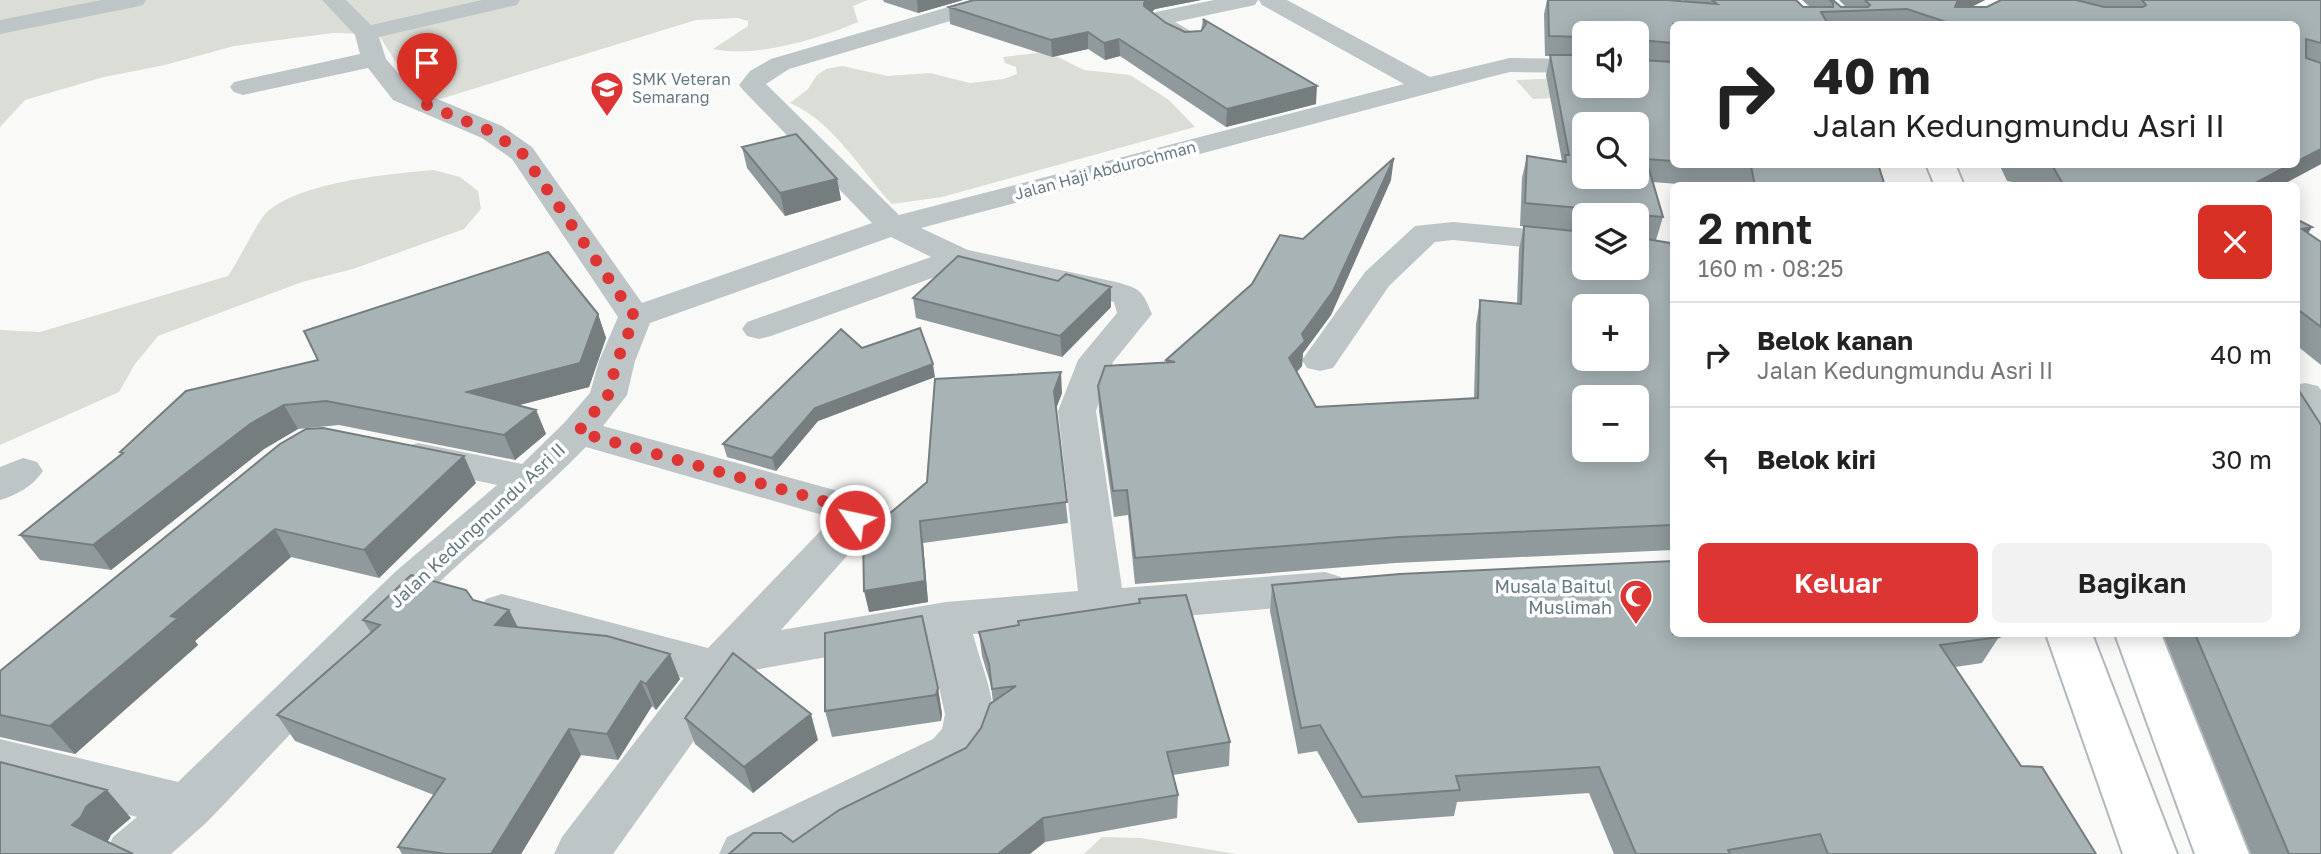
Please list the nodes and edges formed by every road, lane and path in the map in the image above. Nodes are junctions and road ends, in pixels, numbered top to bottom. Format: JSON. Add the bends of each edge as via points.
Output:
{"nodes":[{"id":1,"x":135,"y":0,"type":"edge"},
{"id":2,"x":333,"y":0,"type":"edge"},
{"id":3,"x":509,"y":0,"type":"edge"},
{"id":4,"x":996,"y":0,"type":"edge"},
{"id":5,"x":1247,"y":0,"type":"edge"},
{"id":6,"x":1270,"y":0,"type":"edge"},
{"id":7,"x":0,"y":27,"type":"edge"},
{"id":8,"x":1191,"y":41,"type":"edge"},
{"id":9,"x":370,"y":46,"type":"junction"},
{"id":10,"x":1572,"y":66,"type":"edge"},
{"id":11,"x":1427,"y":86,"type":"junction"},
{"id":12,"x":243,"y":87,"type":"dead end"},
{"id":13,"x":893,"y":226,"type":"junction"},
{"id":14,"x":1572,"y":243,"type":"edge"},
{"id":15,"x":958,"y":258,"type":"junction"},
{"id":16,"x":635,"y":317,"type":"junction"},
{"id":17,"x":759,"y":329,"type":"dead end"},
{"id":18,"x":1320,"y":360,"type":"dead end"},
{"id":19,"x":2307,"y":394,"type":"edge"},
{"id":20,"x":2321,"y":429,"type":"edge"},
{"id":21,"x":578,"y":432,"type":"junction"},
{"id":22,"x":377,"y":448,"type":"edge"},
{"id":23,"x":531,"y":479,"type":"junction"},
{"id":24,"x":1368,"y":584,"type":"edge"},
{"id":25,"x":1102,"y":606,"type":"junction"},
{"id":26,"x":502,"y":611,"type":"edge"},
{"id":27,"x":946,"y":619,"type":"junction"},
{"id":28,"x":2070,"y":637,"type":"edge"},
{"id":29,"x":2139,"y":637,"type":"edge"},
{"id":30,"x":722,"y":663,"type":"junction"},
{"id":31,"x":0,"y":760,"type":"edge"},
{"id":32,"x":187,"y":807,"type":"junction"},
{"id":33,"x":132,"y":854,"type":"edge"},
{"id":34,"x":581,"y":854,"type":"edge"},
{"id":35,"x":746,"y":854,"type":"edge"},
{"id":36,"x":2150,"y":854,"type":"edge"},
{"id":37,"x":2222,"y":854,"type":"edge"}],
"edges":[{"from":1,"to":7,"type":"street"},
{"from":2,"to":9,"type":"street"},
{"from":3,"to":9,"type":"street","via":[[435,19]]},
{"from":4,"to":13,"type":"street","via":[[780,64],[752,85]]},
{"from":5,"to":8,"type":"street","via":[[1158,21]]},
{"from":6,"to":11,"type":"street"},
{"from":9,"to":12,"type":"street"},
{"from":9,"to":16,"type":"street","via":[[402,94],[492,132],[522,153]]},
{"from":10,"to":11,"type":"street","name":"Jalan Haji Abdurochman","via":[[1510,65]]},
{"from":11,"to":13,"type":"street","name":"Jalan Haji Abdurochman"},
{"from":13,"to":15,"type":"street"},
{"from":13,"to":16,"type":"street","name":"Jalan Haji Abdurochman"},
{"from":14,"to":18,"type":"street","via":[[1453,231],[1426,233],[1377,279]]},
{"from":15,"to":17,"type":"street"},
{"from":15,"to":25,"type":"street","via":[[1104,289],[1128,296],[1133,304],[1135,314],[1096,360],[1077,411]]},
{"from":16,"to":21,"type":"street","name":"Jalan Kedungmundu Asri II","via":[[608,395]]},
{"from":19,"to":20,"type":"street"},
{"from":21,"to":23,"type":"street","name":"Jalan Kedungmundu Asri II"},
{"from":21,"to":30,"type":"street","via":[[834,504],[854,514],[852,526]]},
{"from":22,"to":23,"type":"street"},
{"from":23,"to":32,"type":"street","name":"Jalan Kedungmundu Asri II","via":[[411,583]]},
{"from":24,"to":25,"type":"street"},
{"from":25,"to":27,"type":"street"},
{"from":26,"to":30,"type":"street"},
{"from":27,"to":30,"type":"street"},
{"from":27,"to":35,"type":"street","via":[[970,714],[965,737],[951,754]]},
{"from":28,"to":36,"type":"main road"},
{"from":29,"to":37,"type":"main road"},
{"from":30,"to":34,"type":"street"},
{"from":31,"to":32,"type":"street"},
{"from":32,"to":33,"type":"street","name":"Jalan Kedungmundu Asri II"}]}
